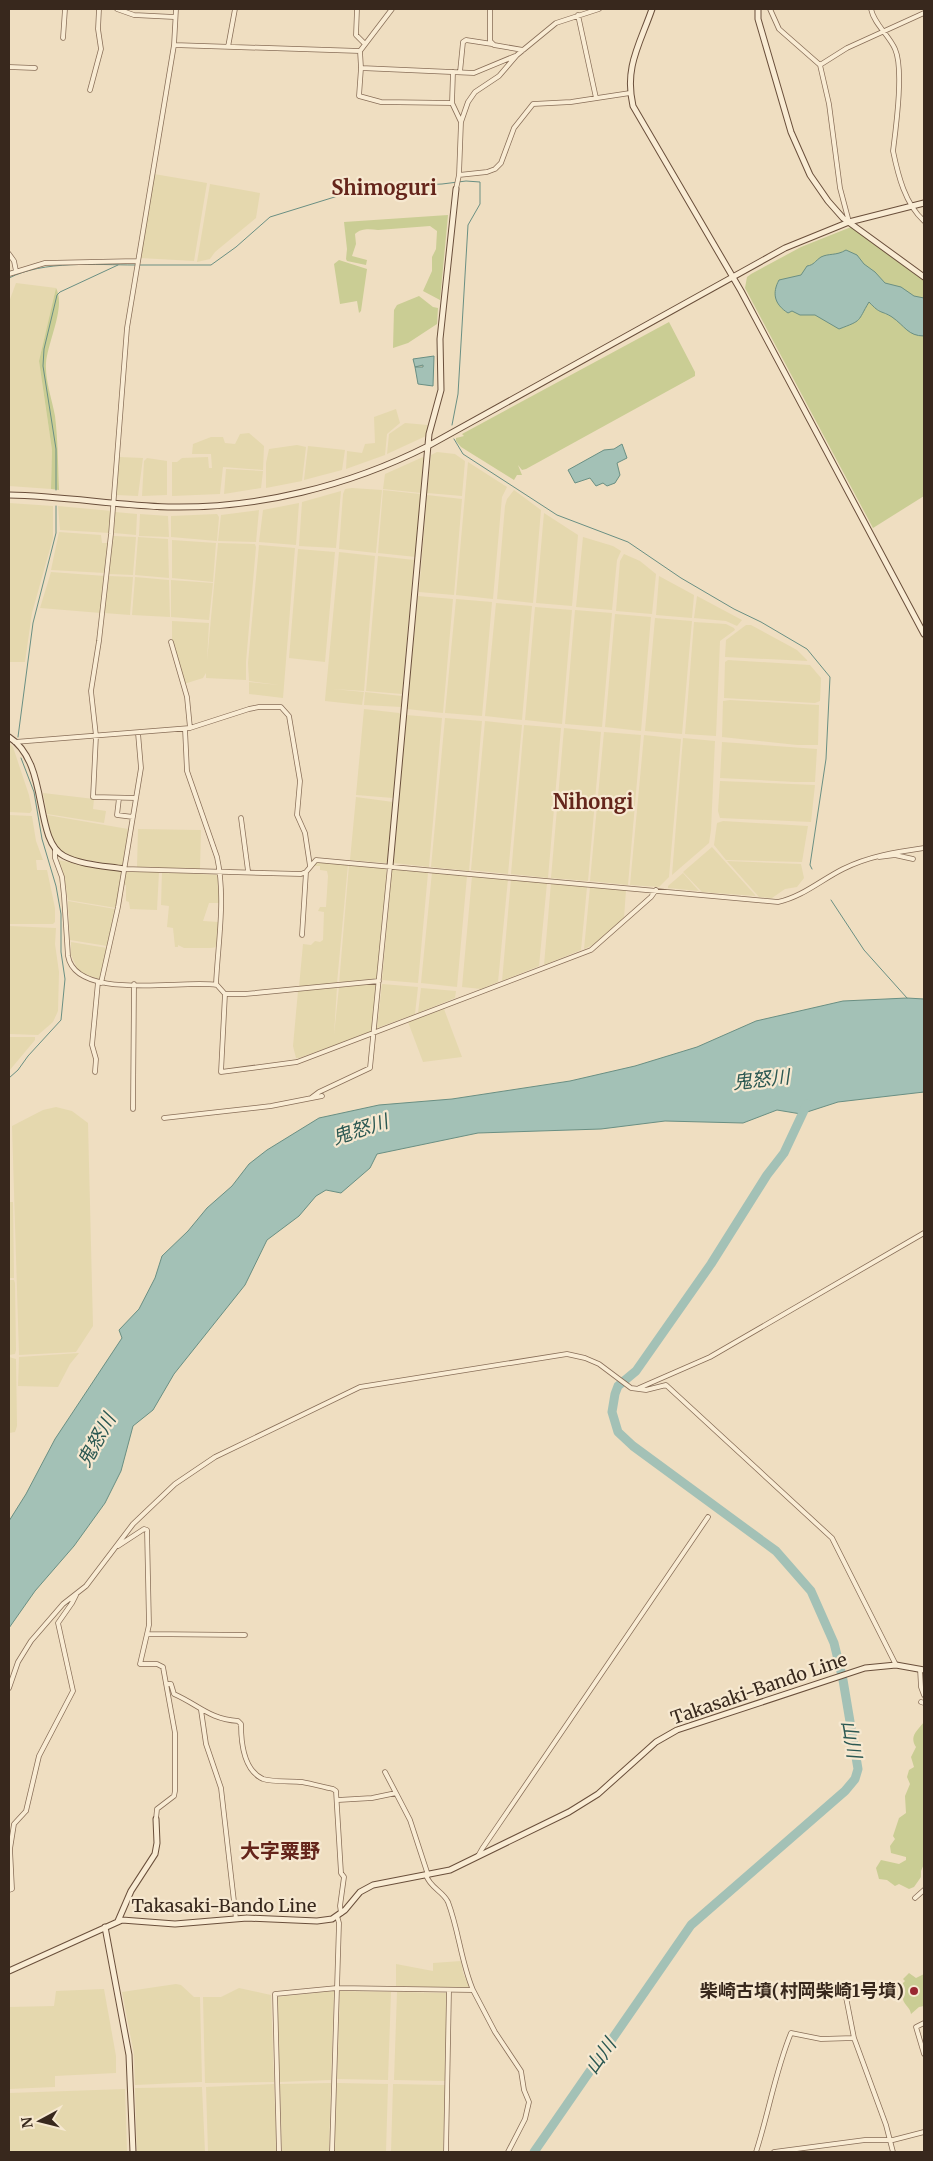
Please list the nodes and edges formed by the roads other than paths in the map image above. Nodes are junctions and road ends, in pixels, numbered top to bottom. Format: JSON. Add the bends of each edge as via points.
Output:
{"nodes":[{"id":1,"x":65,"y":9,"type":"edge"},
{"id":2,"x":99,"y":9,"type":"edge"},
{"id":3,"x":117,"y":9,"type":"edge"},
{"id":4,"x":176,"y":9,"type":"edge"},
{"id":5,"x":235,"y":9,"type":"edge"},
{"id":6,"x":357,"y":9,"type":"edge"},
{"id":7,"x":392,"y":9,"type":"edge"},
{"id":8,"x":490,"y":9,"type":"edge"},
{"id":9,"x":599,"y":9,"type":"edge"},
{"id":10,"x":652,"y":9,"type":"edge"},
{"id":11,"x":758,"y":9,"type":"edge"},
{"id":12,"x":770,"y":9,"type":"edge"},
{"id":13,"x":871,"y":9,"type":"edge"},
{"id":14,"x":924,"y":13,"type":"edge"},
{"id":15,"x":578,"y":15,"type":"junction"},
{"id":16,"x":174,"y":18,"type":"junction"},
{"id":17,"x":883,"y":31,"type":"junction"},
{"id":18,"x":63,"y":38,"type":"dead end"},
{"id":19,"x":365,"y":44,"type":"junction"},
{"id":20,"x":493,"y":44,"type":"junction"},
{"id":21,"x":174,"y":45,"type":"junction"},
{"id":22,"x":228,"y":47,"type":"junction"},
{"id":23,"x":523,"y":50,"type":"junction"},
{"id":24,"x":360,"y":51,"type":"junction"},
{"id":25,"x":517,"y":55,"type":"junction"},
{"id":26,"x":820,"y":65,"type":"junction"},
{"id":27,"x":9,"y":68,"type":"edge"},
{"id":28,"x":35,"y":68,"type":"dead end"},
{"id":29,"x":362,"y":68,"type":"junction"},
{"id":30,"x":453,"y":72,"type":"junction"},
{"id":31,"x":460,"y":72,"type":"junction"},
{"id":32,"x":90,"y":90,"type":"dead end"},
{"id":33,"x":630,"y":93,"type":"junction"},
{"id":34,"x":596,"y":98,"type":"junction"},
{"id":35,"x":452,"y":103,"type":"junction"},
{"id":36,"x":461,"y":122,"type":"junction"},
{"id":37,"x":458,"y":182,"type":"junction"},
{"id":38,"x":924,"y":202,"type":"edge"},
{"id":39,"x":910,"y":205,"type":"junction"},
{"id":40,"x":924,"y":221,"type":"edge"},
{"id":41,"x":849,"y":222,"type":"junction"},
{"id":42,"x":9,"y":254,"type":"edge"},
{"id":43,"x":137,"y":261,"type":"junction"},
{"id":44,"x":16,"y":271,"type":"junction"},
{"id":45,"x":9,"y":274,"type":"edge"},
{"id":46,"x":732,"y":277,"type":"junction"},
{"id":47,"x":924,"y":277,"type":"edge"},
{"id":48,"x":428,"y":446,"type":"junction"},
{"id":49,"x":9,"y":495,"type":"edge"},
{"id":50,"x":114,"y":504,"type":"junction"},
{"id":51,"x":924,"y":634,"type":"edge"},
{"id":52,"x":171,"y":642,"type":"dead end"},
{"id":53,"x":188,"y":728,"type":"junction"},
{"id":54,"x":138,"y":733,"type":"junction"},
{"id":55,"x":96,"y":736,"type":"junction"},
{"id":56,"x":9,"y":737,"type":"edge"},
{"id":57,"x":15,"y":742,"type":"junction"},
{"id":58,"x":119,"y":798,"type":"junction"},
{"id":59,"x":136,"y":798,"type":"junction"},
{"id":60,"x":133,"y":817,"type":"junction"},
{"id":61,"x":241,"y":818,"type":"dead end"},
{"id":62,"x":924,"y":848,"type":"edge"},
{"id":63,"x":56,"y":850,"type":"junction"},
{"id":64,"x":869,"y":859,"type":"junction"},
{"id":65,"x":913,"y":859,"type":"dead end"},
{"id":66,"x":310,"y":866,"type":"junction"},
{"id":67,"x":390,"y":866,"type":"junction"},
{"id":68,"x":124,"y":869,"type":"junction"},
{"id":69,"x":220,"y":871,"type":"junction"},
{"id":70,"x":248,"y":871,"type":"junction"},
{"id":71,"x":306,"y":872,"type":"junction"},
{"id":72,"x":656,"y":890,"type":"junction"},
{"id":73,"x":302,"y":935,"type":"dead end"},
{"id":74,"x":100,"y":982,"type":"junction"},
{"id":75,"x":379,"y":982,"type":"junction"},
{"id":76,"x":134,"y":984,"type":"junction"},
{"id":77,"x":216,"y":984,"type":"junction"},
{"id":78,"x":225,"y":994,"type":"junction"},
{"id":79,"x":375,"y":1032,"type":"junction"},
{"id":80,"x":95,"y":1072,"type":"dead end"},
{"id":81,"x":322,"y":1096,"type":"dead end"},
{"id":82,"x":311,"y":1098,"type":"junction"},
{"id":83,"x":133,"y":1109,"type":"dead end"},
{"id":84,"x":164,"y":1118,"type":"dead end"},
{"id":85,"x":924,"y":1233,"type":"edge"},
{"id":86,"x":638,"y":1389,"type":"junction"},
{"id":87,"x":708,"y":1517,"type":"dead end"},
{"id":88,"x":114,"y":1548,"type":"junction"},
{"id":89,"x":76,"y":1595,"type":"junction"},
{"id":90,"x":147,"y":1634,"type":"junction"},
{"id":91,"x":244,"y":1635,"type":"dead end"},
{"id":92,"x":896,"y":1665,"type":"junction"},
{"id":93,"x":922,"y":1670,"type":"edge"},
{"id":94,"x":166,"y":1684,"type":"junction"},
{"id":95,"x":9,"y":1688,"type":"edge"},
{"id":96,"x":924,"y":1695,"type":"edge"},
{"id":97,"x":201,"y":1710,"type":"junction"},
{"id":98,"x":385,"y":1772,"type":"dead end"},
{"id":99,"x":396,"y":1793,"type":"junction"},
{"id":100,"x":338,"y":1800,"type":"junction"},
{"id":101,"x":156,"y":1819,"type":"joint"},
{"id":102,"x":478,"y":1857,"type":"junction"},
{"id":103,"x":427,"y":1875,"type":"junction"},
{"id":104,"x":9,"y":1890,"type":"edge"},
{"id":105,"x":924,"y":1890,"type":"edge"},
{"id":106,"x":915,"y":1898,"type":"dead end"},
{"id":107,"x":339,"y":1914,"type":"junction"},
{"id":108,"x":236,"y":1919,"type":"junction"},
{"id":109,"x":118,"y":1921,"type":"junction"},
{"id":110,"x":105,"y":1926,"type":"junction"},
{"id":111,"x":9,"y":1971,"type":"edge"},
{"id":112,"x":337,"y":1988,"type":"junction"},
{"id":113,"x":449,"y":1990,"type":"junction"},
{"id":114,"x":473,"y":1990,"type":"junction"},
{"id":115,"x":845,"y":1992,"type":"dead end"},
{"id":116,"x":924,"y":2023,"type":"edge"},
{"id":117,"x":854,"y":2038,"type":"junction"},
{"id":118,"x":924,"y":2054,"type":"edge"},
{"id":119,"x":924,"y":2132,"type":"edge"},
{"id":120,"x":890,"y":2140,"type":"junction"},
{"id":121,"x":133,"y":2152,"type":"edge"},
{"id":122,"x":279,"y":2152,"type":"edge"},
{"id":123,"x":332,"y":2152,"type":"edge"},
{"id":124,"x":446,"y":2152,"type":"edge"},
{"id":125,"x":508,"y":2152,"type":"edge"},
{"id":126,"x":756,"y":2152,"type":"edge"},
{"id":127,"x":774,"y":2152,"type":"edge"},
{"id":128,"x":893,"y":2152,"type":"edge"}],
"edges":[{"from":1,"to":18,"type":"street"},
{"from":2,"to":32,"type":"street","via":[[101,49]]},
{"from":3,"to":16,"type":"street","via":[[134,15]]},
{"from":4,"to":16,"type":"street"},
{"from":5,"to":22,"type":"street"},
{"from":6,"to":19,"type":"street","via":[[356,35]]},
{"from":7,"to":19,"type":"street"},
{"from":8,"to":20,"type":"street","via":[[490,41]]},
{"from":9,"to":15,"type":"street"},
{"from":10,"to":33,"type":"street","via":[[632,59]]},
{"from":11,"to":41,"type":"street","via":[[758,19],[800,157],[820,190]]},
{"from":12,"to":26,"type":"street","via":[[779,29]]},
{"from":13,"to":17,"type":"street"},
{"from":14,"to":17,"type":"street"},
{"from":15,"to":23,"type":"street","via":[[556,23]]},
{"from":15,"to":34,"type":"street"},
{"from":16,"to":21,"type":"street"},
{"from":17,"to":26,"type":"street"},
{"from":17,"to":39,"type":"street","via":[[895,49],[899,66],[894,151]]},
{"from":19,"to":24,"type":"street"},
{"from":20,"to":23,"type":"street"},
{"from":20,"to":31,"type":"street","via":[[463,42]]},
{"from":21,"to":22,"type":"street"},
{"from":21,"to":43,"type":"street"},
{"from":22,"to":24,"type":"street"},
{"from":23,"to":25,"type":"street"},
{"from":24,"to":29,"type":"street"},
{"from":25,"to":31,"type":"street","via":[[474,73]]},
{"from":25,"to":36,"type":"street","via":[[499,76],[475,92]]},
{"from":26,"to":41,"type":"street","via":[[829,104],[840,188]]},
{"from":27,"to":28,"type":"street"},
{"from":29,"to":30,"type":"street"},
{"from":29,"to":35,"type":"street","via":[[359,96],[381,102]]},
{"from":30,"to":31,"type":"street"},
{"from":30,"to":35,"type":"street"},
{"from":33,"to":34,"type":"street"},
{"from":33,"to":46,"type":"street","via":[[638,116]]},
{"from":34,"to":37,"type":"street","via":[[533,104],[514,128],[501,163],[487,172]]},
{"from":35,"to":36,"type":"street"},
{"from":36,"to":37,"type":"street"},
{"from":37,"to":48,"type":"street","via":[[440,339],[441,390]]},
{"from":38,"to":39,"type":"street"},
{"from":39,"to":40,"type":"street"},
{"from":39,"to":41,"type":"street"},
{"from":41,"to":46,"type":"street","via":[[786,248]]},
{"from":41,"to":47,"type":"street"},
{"from":42,"to":44,"type":"street"},
{"from":43,"to":44,"type":"street","via":[[45,263]]},
{"from":43,"to":50,"type":"street","via":[[127,328]]},
{"from":44,"to":45,"type":"street"},
{"from":46,"to":48,"type":"street"},
{"from":46,"to":51,"type":"street"},
{"from":48,"to":50,"type":"street","via":[[343,480],[287,495],[220,505]]},
{"from":48,"to":67,"type":"street"},
{"from":49,"to":50,"type":"street"},
{"from":50,"to":55,"type":"street","via":[[103,614],[92,683]]},
{"from":52,"to":53,"type":"street","via":[[187,697]]},
{"from":53,"to":54,"type":"street"},
{"from":53,"to":66,"type":"street","via":[[259,707],[281,707],[285,710],[292,723],[300,780],[297,815],[305,833]]},
{"from":53,"to":69,"type":"street","via":[[188,771]]},
{"from":54,"to":55,"type":"street"},
{"from":54,"to":59,"type":"street","via":[[141,768]]},
{"from":55,"to":57,"type":"street"},
{"from":55,"to":58,"type":"street","via":[[93,797]]},
{"from":56,"to":57,"type":"street"},
{"from":57,"to":63,"type":"street","via":[[26,756],[36,780],[48,838]]},
{"from":58,"to":59,"type":"street"},
{"from":58,"to":60,"type":"street","via":[[117,814]]},
{"from":59,"to":60,"type":"street"},
{"from":60,"to":68,"type":"street"},
{"from":61,"to":70,"type":"street"},
{"from":62,"to":64,"type":"street"},
{"from":63,"to":68,"type":"street","via":[[69,859]]},
{"from":63,"to":74,"type":"street","via":[[65,902],[69,962],[77,972]]},
{"from":64,"to":65,"type":"street","via":[[895,856]]},
{"from":64,"to":72,"type":"street","via":[[822,880],[793,899],[778,902]]},
{"from":66,"to":67,"type":"street","via":[[316,860]]},
{"from":66,"to":71,"type":"street"},
{"from":67,"to":72,"type":"street"},
{"from":67,"to":75,"type":"street"},
{"from":68,"to":69,"type":"street"},
{"from":68,"to":74,"type":"street"},
{"from":69,"to":70,"type":"street"},
{"from":69,"to":77,"type":"street"},
{"from":70,"to":71,"type":"street"},
{"from":71,"to":73,"type":"street"},
{"from":72,"to":79,"type":"street","via":[[591,950]]},
{"from":74,"to":76,"type":"street"},
{"from":74,"to":80,"type":"street","via":[[92,1045]]},
{"from":75,"to":78,"type":"street"},
{"from":75,"to":79,"type":"street"},
{"from":76,"to":77,"type":"street"},
{"from":76,"to":83,"type":"street"},
{"from":77,"to":78,"type":"street"},
{"from":78,"to":79,"type":"street","via":[[222,1072],[297,1062]]},
{"from":79,"to":82,"type":"street","via":[[370,1068]]},
{"from":81,"to":82,"type":"street"},
{"from":82,"to":84,"type":"street","via":[[271,1106]]},
{"from":85,"to":86,"type":"street","via":[[710,1357]]},
{"from":86,"to":88,"type":"street","via":[[631,1388],[599,1364],[567,1354],[352,1390],[215,1457],[168,1491],[133,1524]]},
{"from":86,"to":92,"type":"street","via":[[666,1385],[832,1538]]},
{"from":87,"to":102,"type":"street"},
{"from":88,"to":89,"type":"street"},
{"from":88,"to":90,"type":"street","via":[[138,1531],[147,1530]]},
{"from":89,"to":95,"type":"street","via":[[63,1604],[31,1641],[18,1662]]},
{"from":89,"to":104,"type":"street","via":[[58,1623],[73,1691],[39,1756],[26,1811],[14,1824],[10,1849],[12,1889]]},
{"from":90,"to":91,"type":"street"},
{"from":90,"to":94,"type":"street","via":[[140,1664],[163,1667]]},
{"from":92,"to":93,"type":"street","name":"Takasaki-Bando Line"},
{"from":92,"to":102,"type":"street","name":"Takasaki-Bando Line","via":[[850,1673],[670,1733],[587,1802]]},
{"from":93,"to":96,"type":"street"},
{"from":94,"to":97,"type":"street","via":[[171,1684],[174,1694]]},
{"from":94,"to":101,"type":"street","via":[[175,1733],[176,1791],[157,1809]]},
{"from":97,"to":100,"type":"street","via":[[222,1720],[241,1724],[246,1760],[264,1779],[333,1789]]},
{"from":97,"to":108,"type":"street","via":[[206,1744],[222,1788]]},
{"from":98,"to":99,"type":"street"},
{"from":99,"to":100,"type":"street"},
{"from":99,"to":103,"type":"street","via":[[410,1820]]},
{"from":100,"to":107,"type":"street","via":[[341,1873],[344,1877]]},
{"from":101,"to":109,"type":"street","via":[[155,1854],[131,1891]]},
{"from":102,"to":103,"type":"street","name":"Takasaki-Bando Line","via":[[450,1870]]},
{"from":103,"to":107,"type":"street","name":"Takasaki-Bando Line","via":[[373,1885],[360,1892]]},
{"from":103,"to":114,"type":"street","via":[[430,1885],[446,1899]]},
{"from":105,"to":106,"type":"street"},
{"from":107,"to":108,"type":"street","name":"Takasaki-Bando Line","via":[[317,1921]]},
{"from":107,"to":112,"type":"street"},
{"from":108,"to":109,"type":"street","name":"Takasaki-Bando Line","via":[[179,1924]]},
{"from":109,"to":110,"type":"street","name":"Takasaki-Bando Line"},
{"from":110,"to":111,"type":"street","name":"Takasaki-Bando Line"},
{"from":110,"to":121,"type":"street","via":[[129,2055]]},
{"from":112,"to":113,"type":"street"},
{"from":112,"to":122,"type":"street","via":[[275,1994]]},
{"from":112,"to":123,"type":"street"},
{"from":113,"to":114,"type":"street"},
{"from":113,"to":124,"type":"street"},
{"from":114,"to":125,"type":"street","via":[[521,2071],[529,2102],[525,2119]]},
{"from":115,"to":117,"type":"street"},
{"from":116,"to":118,"type":"street","via":[[916,2027]]},
{"from":117,"to":120,"type":"street"},
{"from":117,"to":126,"type":"street","via":[[821,2039],[791,2033],[778,2063]]},
{"from":119,"to":120,"type":"street"},
{"from":120,"to":127,"type":"street","via":[[865,2140]]},
{"from":120,"to":128,"type":"street"}]}
